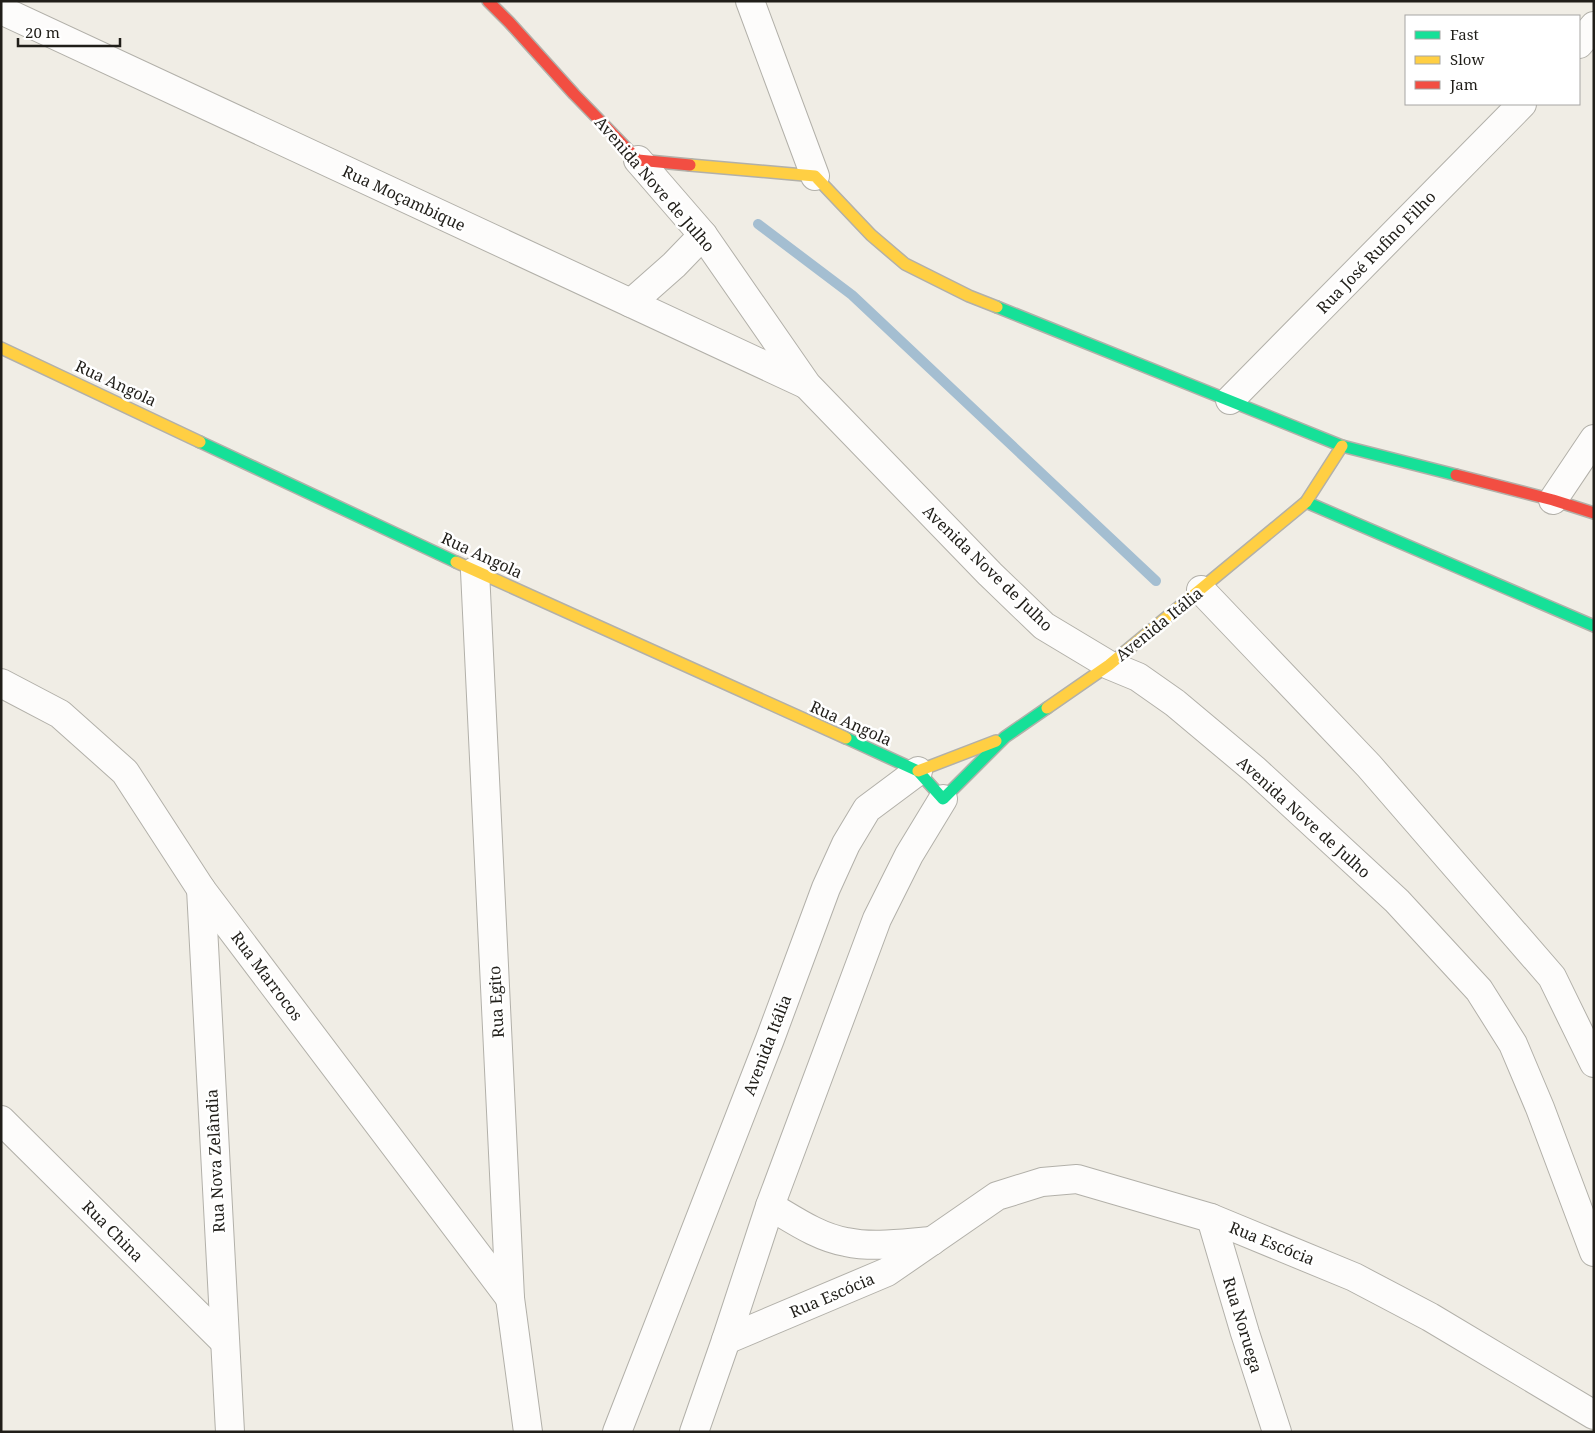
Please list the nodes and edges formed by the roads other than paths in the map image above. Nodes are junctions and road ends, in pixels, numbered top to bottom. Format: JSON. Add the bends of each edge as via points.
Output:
{"nodes":[{"id":1,"x":488,"y":1,"type":"edge"},
{"id":2,"x":750,"y":1,"type":"edge"},
{"id":3,"x":1,"y":10,"type":"edge"},
{"id":4,"x":1594,"y":26,"type":"edge"},
{"id":5,"x":1580,"y":43,"type":"edge"},
{"id":6,"x":1521,"y":105,"type":"edge"},
{"id":7,"x":638,"y":160,"type":"junction"},
{"id":8,"x":815,"y":176,"type":"junction"},
{"id":9,"x":703,"y":235,"type":"junction"},
{"id":10,"x":631,"y":303,"type":"junction"},
{"id":11,"x":1,"y":348,"type":"edge"},
{"id":12,"x":807,"y":385,"type":"junction"},
{"id":13,"x":1230,"y":400,"type":"junction"},
{"id":14,"x":1594,"y":440,"type":"edge"},
{"id":15,"x":1342,"y":446,"type":"junction"},
{"id":16,"x":1553,"y":500,"type":"junction"},
{"id":17,"x":1306,"y":502,"type":"junction"},
{"id":18,"x":1594,"y":513,"type":"edge"},
{"id":19,"x":475,"y":570,"type":"junction"},
{"id":20,"x":1201,"y":590,"type":"junction"},
{"id":21,"x":1594,"y":626,"type":"edge"},
{"id":22,"x":1109,"y":666,"type":"junction"},
{"id":23,"x":1,"y":683,"type":"edge"},
{"id":24,"x":1005,"y":737,"type":"junction"},
{"id":25,"x":918,"y":772,"type":"junction"},
{"id":26,"x":943,"y":799,"type":"junction"},
{"id":27,"x":202,"y":889,"type":"junction"},
{"id":28,"x":1594,"y":1063,"type":"edge"},
{"id":29,"x":1,"y":1120,"type":"edge"},
{"id":30,"x":770,"y":1206,"type":"junction"},
{"id":31,"x":1211,"y":1218,"type":"junction"},
{"id":32,"x":933,"y":1241,"type":"junction"},
{"id":33,"x":1594,"y":1252,"type":"edge"},
{"id":34,"x":510,"y":1298,"type":"junction"},
{"id":35,"x":726,"y":1340,"type":"junction"},
{"id":36,"x":224,"y":1341,"type":"junction"},
{"id":37,"x":1594,"y":1415,"type":"edge"},
{"id":38,"x":230,"y":1432,"type":"edge"},
{"id":39,"x":528,"y":1432,"type":"edge"},
{"id":40,"x":617,"y":1432,"type":"edge"},
{"id":41,"x":694,"y":1432,"type":"edge"},
{"id":42,"x":1277,"y":1432,"type":"edge"}],
"edges":[{"from":1,"to":7,"type":"main road","name":"Avenida Nove de Julho"},
{"from":2,"to":8,"type":"street"},
{"from":3,"to":10,"type":"street","name":"Rua Moçambique"},
{"from":4,"to":5,"type":"street"},
{"from":6,"to":13,"type":"street","name":"Rua José Rufino Filho"},
{"from":7,"to":8,"type":"main road"},
{"from":7,"to":9,"type":"street","name":"Avenida Nove de Julho"},
{"from":8,"to":13,"type":"main road","via":[[871,235],[905,264],[969,296]]},
{"from":9,"to":10,"type":"street"},
{"from":9,"to":12,"type":"street","name":"Avenida Nove de Julho"},
{"from":10,"to":12,"type":"street","name":"Rua Moçambique"},
{"from":11,"to":19,"type":"main road","name":"Rua Angola"},
{"from":12,"to":22,"type":"street","name":"Avenida Nove de Julho","via":[[1044,626]]},
{"from":13,"to":15,"type":"main road"},
{"from":14,"to":16,"type":"street"},
{"from":15,"to":16,"type":"main road"},
{"from":15,"to":17,"type":"main road","name":"Avenida Itália"},
{"from":16,"to":18,"type":"main road"},
{"from":17,"to":20,"type":"main road","name":"Avenida Itália"},
{"from":17,"to":21,"type":"main road"},
{"from":19,"to":25,"type":"main road","name":"Rua Angola"},
{"from":19,"to":34,"type":"street","name":"Rua Egito"},
{"from":20,"to":22,"type":"main road","name":"Avenida Itália"},
{"from":20,"to":28,"type":"street","via":[[1369,766],[1552,977]]},
{"from":22,"to":24,"type":"main road","name":"Avenida Itália"},
{"from":22,"to":33,"type":"street","name":"Avenida Nove de Julho","via":[[1138,677],[1175,703],[1255,770],[1397,902],[1479,990],[1512,1044],[1540,1108]]},
{"from":23,"to":27,"type":"street","name":"Rua Marrocos","via":[[60,714],[126,772]]},
{"from":24,"to":25,"type":"main road","name":"Avenida Itália"},
{"from":24,"to":26,"type":"main road","name":"Avenida Itália"},
{"from":25,"to":26,"type":"main road","name":"Rua Angola"},
{"from":25,"to":40,"type":"street","name":"Avenida Itália","via":[[867,809],[846,844],[826,888]]},
{"from":26,"to":30,"type":"street","name":"Avenida Itália","via":[[909,855],[877,919]]},
{"from":27,"to":34,"type":"street","name":"Rua Marrocos"},
{"from":27,"to":36,"type":"street","name":"Rua Nova Zelândia"},
{"from":29,"to":36,"type":"street","name":"Rua China"},
{"from":30,"to":32,"type":"street","name":"Rua Escócia","via":[[808,1229],[846,1242],[872,1245]]},
{"from":30,"to":35,"type":"street","name":"Avenida Itália"},
{"from":31,"to":32,"type":"street","name":"Rua Escócia","via":[[1077,1179],[1042,1182],[997,1196]]},
{"from":31,"to":37,"type":"street","name":"Rua Escócia","via":[[1354,1277],[1430,1317]]},
{"from":31,"to":42,"type":"street","name":"Rua Noruega"},
{"from":32,"to":35,"type":"street","name":"Rua Escócia","via":[[887,1272]]},
{"from":34,"to":39,"type":"street","name":"Rua Egito"},
{"from":35,"to":41,"type":"street","name":"Avenida Itália"},
{"from":36,"to":38,"type":"street","name":"Rua Nova Zelândia"}]}
